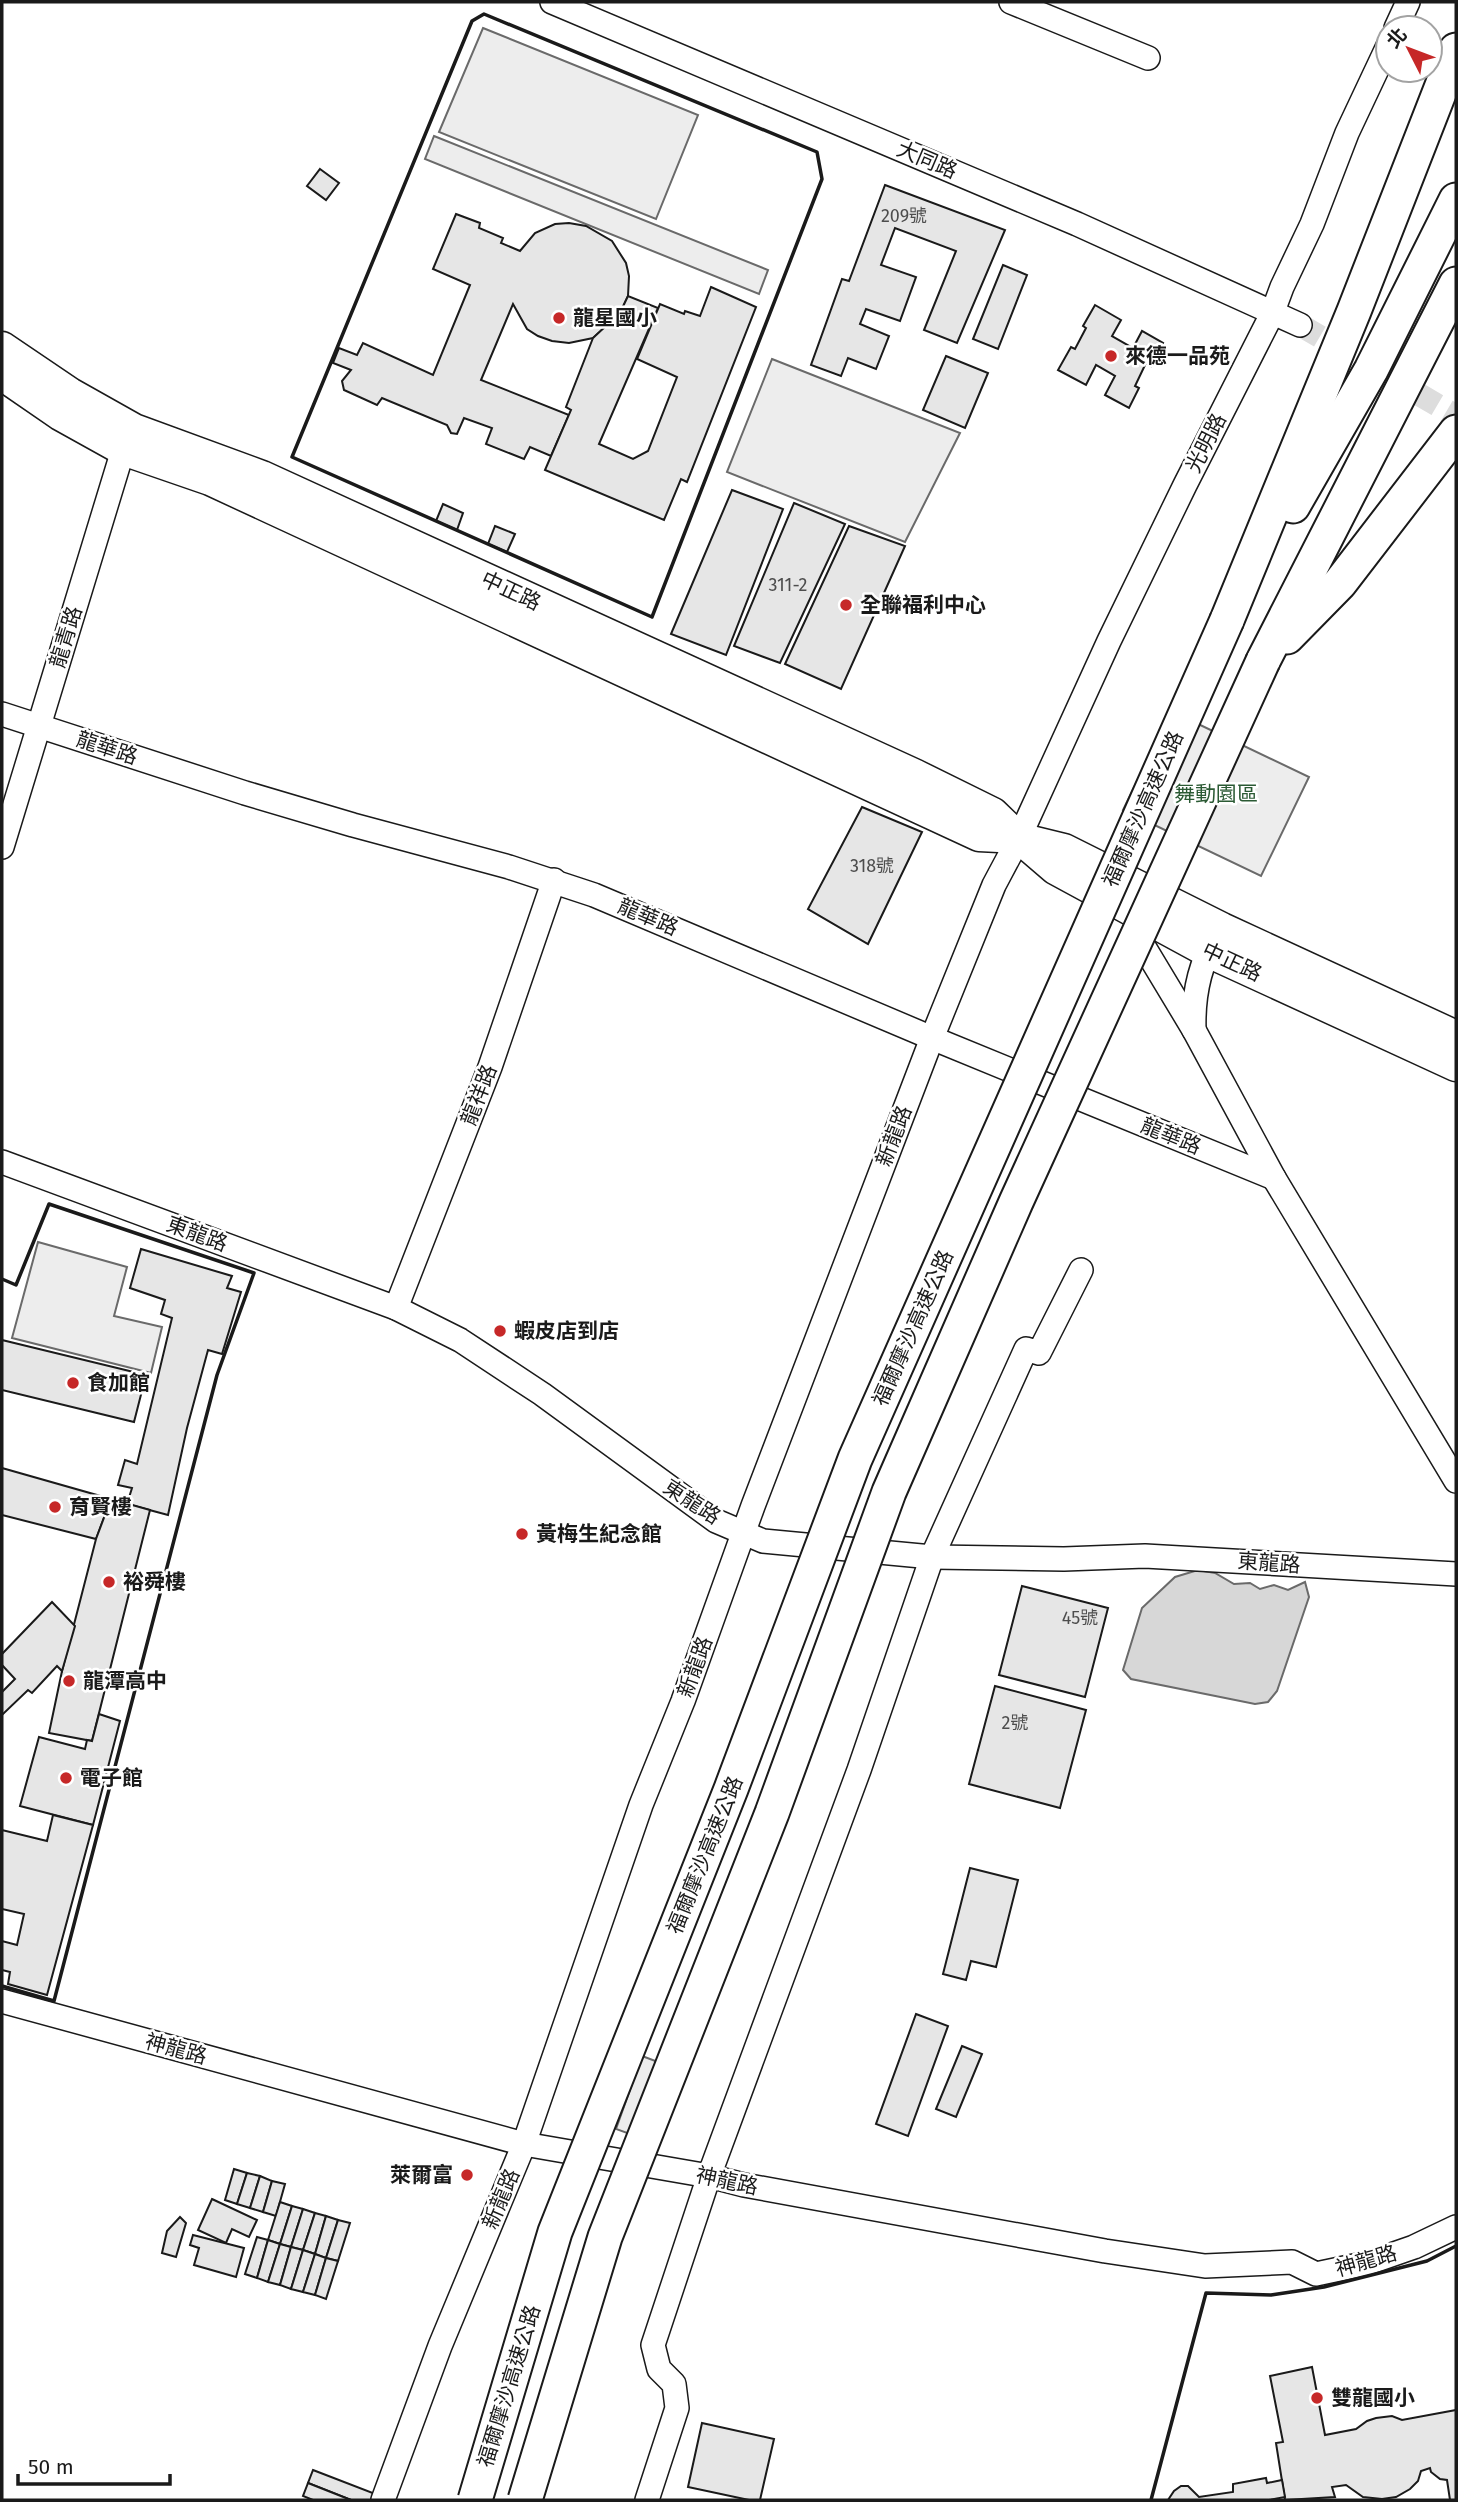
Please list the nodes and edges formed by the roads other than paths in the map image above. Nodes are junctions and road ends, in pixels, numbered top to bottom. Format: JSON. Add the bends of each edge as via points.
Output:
{"nodes":[{"id":1,"x":552,"y":2,"type":"edge"},
{"id":2,"x":1011,"y":2,"type":"edge"},
{"id":3,"x":1456,"y":50,"type":"edge"},
{"id":4,"x":1148,"y":58,"type":"dead end"},
{"id":5,"x":1374,"y":75,"type":"edge"},
{"id":6,"x":1456,"y":200,"type":"edge"},
{"id":7,"x":1456,"y":284,"type":"edge"},
{"id":8,"x":1272,"y":314,"type":"junction"},
{"id":9,"x":1300,"y":325,"type":"tunnel mouth"},
{"id":10,"x":2,"y":347,"type":"edge"},
{"id":11,"x":2,"y":376,"type":"edge"},
{"id":12,"x":1456,"y":432,"type":"edge"},
{"id":13,"x":128,"y":440,"type":"junction"},
{"id":14,"x":1227,"y":620,"type":"junction"},
{"id":15,"x":1264,"y":661,"type":"junction"},
{"id":16,"x":2,"y":714,"type":"edge"},
{"id":17,"x":39,"y":725,"type":"junction"},
{"id":18,"x":1019,"y":838,"type":"junction"},
{"id":19,"x":2,"y":847,"type":"edge"},
{"id":20,"x":554,"y":880,"type":"junction"},
{"id":21,"x":1143,"y":903,"type":"junction"},
{"id":22,"x":1215,"y":940,"type":"junction"},
{"id":23,"x":1194,"y":1030,"type":"junction"},
{"id":24,"x":1456,"y":1036,"type":"edge"},
{"id":25,"x":932,"y":1038,"type":"junction"},
{"id":26,"x":1456,"y":1066,"type":"edge"},
{"id":27,"x":2,"y":1162,"type":"edge"},
{"id":28,"x":1274,"y":1178,"type":"junction"},
{"id":29,"x":1081,"y":1270,"type":"dead end"},
{"id":30,"x":397,"y":1308,"type":"junction"},
{"id":31,"x":1456,"y":1481,"type":"edge"},
{"id":32,"x":744,"y":1531,"type":"junction"},
{"id":33,"x":932,"y":1557,"type":"junction"},
{"id":34,"x":1456,"y":1574,"type":"edge"},
{"id":35,"x":2,"y":2001,"type":"edge"},
{"id":36,"x":524,"y":2144,"type":"junction"},
{"id":37,"x":709,"y":2176,"type":"junction"},
{"id":38,"x":1456,"y":2227,"type":"edge"},
{"id":39,"x":383,"y":2500,"type":"edge"},
{"id":40,"x":475,"y":2500,"type":"edge"},
{"id":41,"x":525,"y":2500,"type":"edge"},
{"id":42,"x":647,"y":2500,"type":"edge"}],
"edges":[{"from":1,"to":8,"type":"street","name":"大同路","via":[[1077,224]]},
{"from":2,"to":4,"type":"street"},
{"from":3,"to":14,"type":"highway"},
{"from":5,"to":8,"type":"street","name":"光明路"},
{"from":6,"to":14,"type":"highway","name":"福爾摩沙高速公路","via":[[1371,370]]},
{"from":7,"to":15,"type":"highway","name":"福爾摩沙高速公路"},
{"from":8,"to":9,"type":"street","name":"大同路"},
{"from":8,"to":18,"type":"street","name":"光明路","via":[[1109,641]]},
{"from":10,"to":13,"type":"main road","name":"中正路","via":[[71,393]]},
{"from":11,"to":13,"type":"main road","name":"中正路","via":[[60,415]]},
{"from":12,"to":15,"type":"highway","via":[[1340,583]]},
{"from":13,"to":17,"type":"street","name":"龍青路"},
{"from":13,"to":18,"type":"main road","name":"中正路","via":[[262,476],[799,738],[993,813]]},
{"from":14,"to":40,"type":"highway","name":"福爾摩沙高速公路","bridge":true,"via":[[855,1459],[731,1789],[555,2232]]},
{"from":15,"to":41,"type":"highway","name":"福爾摩沙高速公路","bridge":true,"via":[[1016,1202],[889,1492],[772,1813],[605,2237]]},
{"from":16,"to":17,"type":"street","name":"龍華路"},
{"from":17,"to":19,"type":"street","name":"龍青路"},
{"from":17,"to":20,"type":"street","name":"龍華路","via":[[257,797]]},
{"from":18,"to":21,"type":"main road","name":"中正路","via":[[1064,849]]},
{"from":18,"to":25,"type":"street","name":"新龍路","via":[[994,885]]},
{"from":20,"to":25,"type":"street","name":"龍華路"},
{"from":20,"to":30,"type":"street","name":"龍祥路","via":[[490,1067]]},
{"from":21,"to":22,"type":"main road","name":"中正路"},
{"from":21,"to":23,"type":"street","via":[[1138,937]]},
{"from":22,"to":23,"type":"street","via":[[1193,1002]]},
{"from":22,"to":24,"type":"main road","name":"中正路"},
{"from":22,"to":26,"type":"main road","name":"中正路"},
{"from":23,"to":28,"type":"street"},
{"from":25,"to":28,"type":"street","name":"龍華路"},
{"from":25,"to":32,"type":"street","name":"新龍路"},
{"from":27,"to":30,"type":"street","name":"東龍路"},
{"from":28,"to":31,"type":"street"},
{"from":29,"to":33,"type":"street","via":[[1039,1353],[1026,1349]]},
{"from":30,"to":32,"type":"street","name":"東龍路","via":[[460,1340],[716,1521]]},
{"from":32,"to":33,"type":"street","name":"東龍路","via":[[763,1541]]},
{"from":32,"to":36,"type":"street","name":"新龍路","via":[[641,1805]]},
{"from":33,"to":34,"type":"street","name":"東龍路","via":[[1145,1556]]},
{"from":33,"to":37,"type":"street","via":[[859,1770]]},
{"from":35,"to":36,"type":"street","name":"神龍路"},
{"from":36,"to":37,"type":"street","name":"神龍路"},
{"from":36,"to":39,"type":"street","name":"新龍路","via":[[440,2346]]},
{"from":37,"to":38,"type":"street","name":"神龍路","via":[[1105,2251],[1205,2266],[1292,2262],[1316,2274],[1368,2263]]},
{"from":37,"to":42,"type":"street","via":[[653,2345],[659,2369],[674,2384],[677,2408]]}]}
